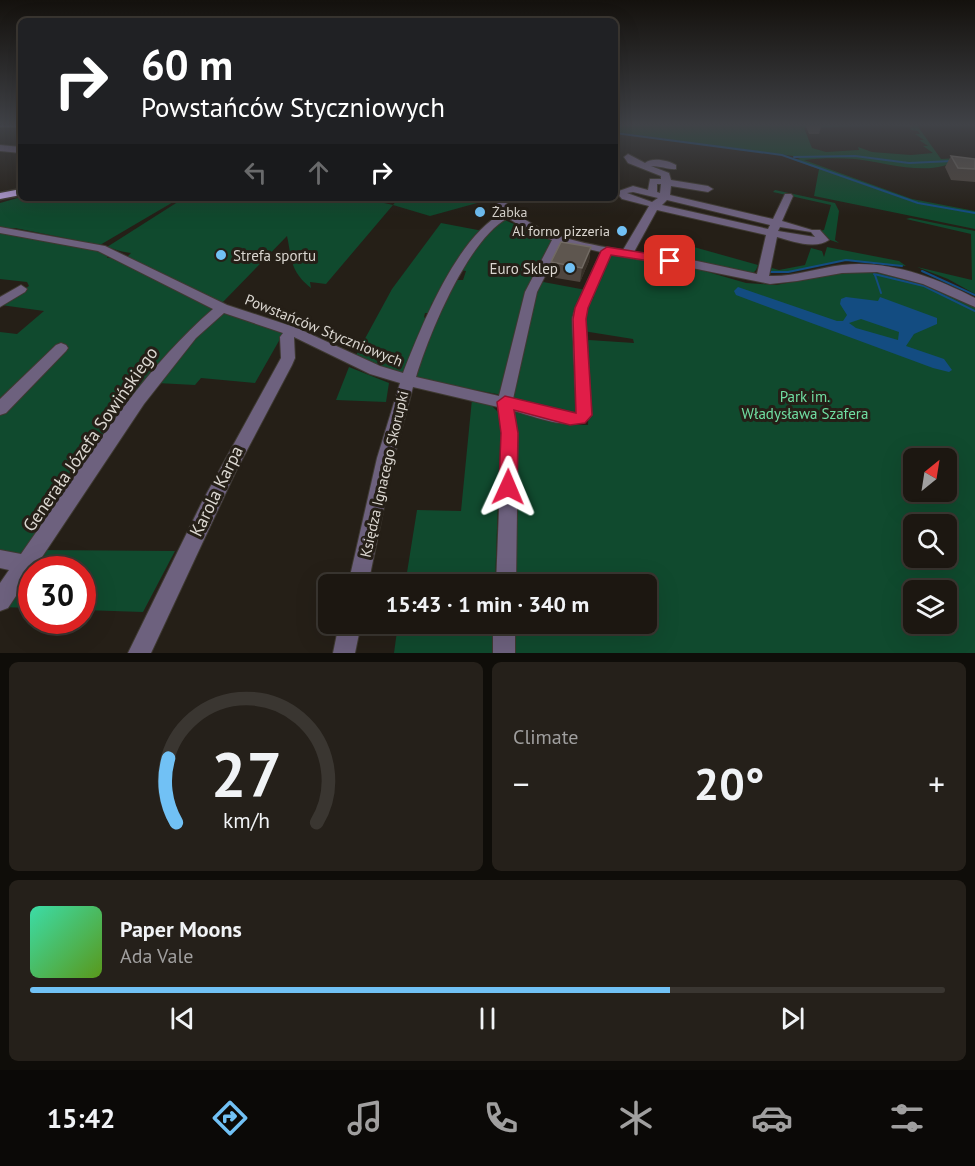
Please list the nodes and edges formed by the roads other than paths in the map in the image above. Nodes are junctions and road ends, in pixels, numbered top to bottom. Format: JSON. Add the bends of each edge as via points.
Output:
{"nodes":[{"id":1,"x":628,"y":157,"type":"dead end"},
{"id":2,"x":645,"y":166,"type":"junction"},
{"id":3,"x":673,"y":166,"type":"dead end"},
{"id":4,"x":666,"y":182,"type":"junction"},
{"id":5,"x":18,"y":185,"type":"edge"},
{"id":6,"x":0,"y":189,"type":"edge"},
{"id":7,"x":708,"y":189,"type":"dead end"},
{"id":8,"x":18,"y":193,"type":"edge"},
{"id":9,"x":0,"y":196,"type":"edge"},
{"id":10,"x":788,"y":196,"type":"dead end"},
{"id":11,"x":665,"y":197,"type":"junction"},
{"id":12,"x":499,"y":201,"type":"edge"},
{"id":13,"x":651,"y":201,"type":"junction"},
{"id":14,"x":507,"y":215,"type":"junction"},
{"id":15,"x":774,"y":228,"type":"junction"},
{"id":16,"x":0,"y":230,"type":"edge"},
{"id":17,"x":559,"y":238,"type":"junction"},
{"id":18,"x":607,"y":251,"type":"junction"},
{"id":19,"x":627,"y":254,"type":"junction"},
{"id":20,"x":762,"y":279,"type":"junction"},
{"id":21,"x":21,"y":289,"type":"dead end"},
{"id":22,"x":0,"y":303,"type":"edge"},
{"id":23,"x":975,"y":303,"type":"edge"},
{"id":24,"x":222,"y":308,"type":"junction"},
{"id":25,"x":292,"y":331,"type":"junction"},
{"id":26,"x":61,"y":348,"type":"dead end"},
{"id":27,"x":407,"y":380,"type":"junction"},
{"id":28,"x":505,"y":402,"type":"junction"},
{"id":29,"x":0,"y":409,"type":"edge"},
{"id":30,"x":31,"y":556,"type":"edge"},
{"id":31,"x":0,"y":560,"type":"edge"},
{"id":32,"x":18,"y":563,"type":"edge"},
{"id":33,"x":360,"y":574,"type":"edge"},
{"id":34,"x":506,"y":574,"type":"edge"},
{"id":35,"x":18,"y":575,"type":"edge"},
{"id":36,"x":0,"y":601,"type":"edge"},
{"id":37,"x":348,"y":634,"type":"edge"},
{"id":38,"x":504,"y":634,"type":"edge"},
{"id":39,"x":139,"y":653,"type":"edge"},
{"id":40,"x":344,"y":653,"type":"edge"},
{"id":41,"x":504,"y":653,"type":"edge"}],
"edges":[{"from":1,"to":2,"type":"street"},
{"from":2,"to":3,"type":"street","via":[[657,162]]},
{"from":2,"to":4,"type":"street","via":[[665,173]]},
{"from":4,"to":7,"type":"street"},
{"from":4,"to":11,"type":"street"},
{"from":4,"to":13,"type":"street","via":[[654,178]]},
{"from":5,"to":6,"type":"main road"},
{"from":8,"to":9,"type":"main road"},
{"from":10,"to":15,"type":"street"},
{"from":11,"to":13,"type":"street"},
{"from":11,"to":15,"type":"street"},
{"from":12,"to":14,"type":"street"},
{"from":13,"to":15,"type":"street","via":[[699,215],[697,222],[705,226],[723,221]]},
{"from":13,"to":19,"type":"street"},
{"from":14,"to":17,"type":"street"},
{"from":14,"to":27,"type":"street","name":"Księdza Ignacego Skorupki","via":[[490,226],[450,278]]},
{"from":15,"to":15,"type":"street","via":[[811,231],[823,240],[812,242]]},
{"from":15,"to":20,"type":"street"},
{"from":16,"to":24,"type":"street","name":"Powstańców Styczniowych","via":[[101,248]]},
{"from":17,"to":18,"type":"street"},
{"from":17,"to":28,"type":"street","via":[[531,292]]},
{"from":18,"to":19,"type":"street"},
{"from":18,"to":28,"type":"street","name":"Powstańców Styczniowych","via":[[579,319],[584,415],[572,419]]},
{"from":19,"to":20,"type":"street"},
{"from":20,"to":23,"type":"street","via":[[786,280],[849,268],[875,269],[929,281]]},
{"from":21,"to":22,"type":"street"},
{"from":24,"to":25,"type":"street","name":"Powstańców Styczniowych"},
{"from":24,"to":30,"type":"street","name":"Generała Józefa Sowińskiego","via":[[196,329],[138,400]]},
{"from":25,"to":27,"type":"street","name":"Powstańców Styczniowych","via":[[375,370]]},
{"from":25,"to":39,"type":"street","name":"Karola Karpa","via":[[286,337],[285,365],[244,434]]},
{"from":26,"to":29,"type":"street"},
{"from":27,"to":28,"type":"street","name":"Powstańców Styczniowych"},
{"from":27,"to":33,"type":"street","name":"Księdza Ignacego Skorupki"},
{"from":28,"to":34,"type":"street","via":[[510,433]]},
{"from":31,"to":32,"type":"street"},
{"from":35,"to":36,"type":"street","name":"Generała Józefa Sowińskiego"},
{"from":37,"to":40,"type":"street"},
{"from":38,"to":41,"type":"street"}]}
